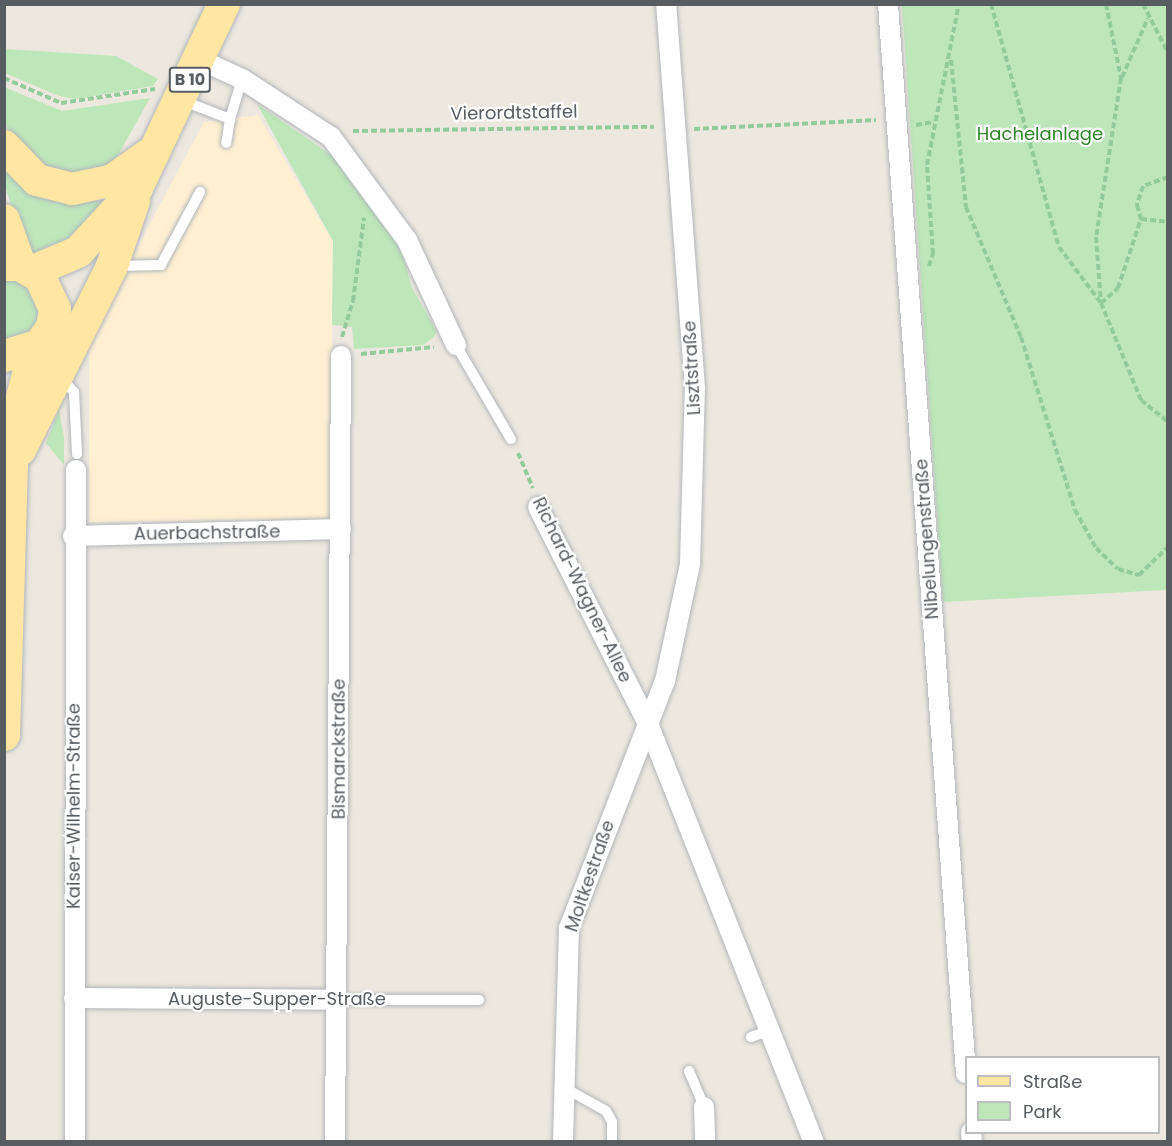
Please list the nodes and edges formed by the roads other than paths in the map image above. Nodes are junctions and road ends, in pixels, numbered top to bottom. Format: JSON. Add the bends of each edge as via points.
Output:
{"nodes":[{"id":1,"x":225,"y":4,"type":"edge"},
{"id":2,"x":666,"y":4,"type":"edge"},
{"id":3,"x":888,"y":4,"type":"edge"},
{"id":4,"x":201,"y":60,"type":"junction"},
{"id":5,"x":242,"y":79,"type":"junction"},
{"id":6,"x":171,"y":94,"type":"junction"},
{"id":7,"x":230,"y":119,"type":"junction"},
{"id":8,"x":226,"y":143,"type":"dead end"},
{"id":9,"x":4,"y":146,"type":"edge"},
{"id":10,"x":151,"y":153,"type":"junction"},
{"id":11,"x":137,"y":188,"type":"junction"},
{"id":12,"x":200,"y":192,"type":"dead end"},
{"id":13,"x":4,"y":220,"type":"edge"},
{"id":14,"x":111,"y":222,"type":"junction"},
{"id":15,"x":112,"y":266,"type":"junction"},
{"id":16,"x":19,"y":267,"type":"edge"},
{"id":17,"x":86,"y":316,"type":"junction"},
{"id":18,"x":46,"y":334,"type":"junction"},
{"id":19,"x":456,"y":345,"type":"joint"},
{"id":20,"x":4,"y":356,"type":"edge"},
{"id":21,"x":341,"y":357,"type":"road end"},
{"id":22,"x":58,"y":375,"type":"junction"},
{"id":23,"x":511,"y":439,"type":"road end"},
{"id":24,"x":77,"y":462,"type":"joint"},
{"id":25,"x":7,"y":468,"type":"edge"},
{"id":26,"x":537,"y":507,"type":"road end"},
{"id":27,"x":341,"y":530,"type":"junction"},
{"id":28,"x":73,"y":536,"type":"junction"},
{"id":29,"x":649,"y":726,"type":"junction"},
{"id":30,"x":4,"y":735,"type":"edge"},
{"id":31,"x":74,"y":998,"type":"junction"},
{"id":32,"x":338,"y":1000,"type":"junction"},
{"id":33,"x":479,"y":1000,"type":"dead end"},
{"id":34,"x":965,"y":1059,"type":"edge"},
{"id":35,"x":689,"y":1071,"type":"dead end"},
{"id":36,"x":563,"y":1087,"type":"junction"},
{"id":37,"x":704,"y":1107,"type":"joint"},
{"id":38,"x":75,"y":1142,"type":"edge"},
{"id":39,"x":335,"y":1142,"type":"edge"},
{"id":40,"x":563,"y":1142,"type":"edge"},
{"id":41,"x":612,"y":1142,"type":"edge"},
{"id":42,"x":705,"y":1142,"type":"edge"},
{"id":43,"x":814,"y":1142,"type":"edge"}],
"edges":[{"from":1,"to":4,"type":"main road","number":"B 10"},
{"from":2,"to":29,"type":"street","name":"Lisztstraße","via":[[687,128],[695,388],[694,495],[682,615]]},
{"from":3,"to":34,"type":"street","name":"Nibelungenstraße"},
{"from":4,"to":5,"type":"street"},
{"from":4,"to":6,"type":"main road","number":"B 10"},
{"from":5,"to":7,"type":"lane"},
{"from":5,"to":19,"type":"street","via":[[332,137],[407,240]]},
{"from":6,"to":7,"type":"lane"},
{"from":6,"to":10,"type":"main road","number":"B 10"},
{"from":7,"to":8,"type":"lane"},
{"from":9,"to":10,"type":"main road","via":[[37,180],[72,189],[111,181]]},
{"from":10,"to":11,"type":"main road","number":"B 10"},
{"from":11,"to":14,"type":"main road","number":"B 10"},
{"from":11,"to":15,"type":"main road","number":"B 10"},
{"from":12,"to":15,"type":"lane","via":[[161,265]]},
{"from":13,"to":16,"type":"main road"},
{"from":14,"to":16,"type":"main road","number":"B 10","via":[[78,252]]},
{"from":14,"to":18,"type":"main road","number":"B 10"},
{"from":15,"to":17,"type":"main road","number":"B 10"},
{"from":16,"to":18,"type":"main road","via":[[51,291]]},
{"from":17,"to":18,"type":"main road"},
{"from":17,"to":22,"type":"main road","number":"B 10"},
{"from":18,"to":20,"type":"main road"},
{"from":18,"to":25,"type":"main road","number":"B 10","via":[[17,408]]},
{"from":19,"to":23,"type":"lane"},
{"from":21,"to":27,"type":"street","name":"Bismarckstraße"},
{"from":22,"to":24,"type":"lane","name":"Kaiser-Wilhelm-Straße","via":[[74,392]]},
{"from":22,"to":25,"type":"main road","number":"B 10"},
{"from":24,"to":28,"type":"street","name":"Kaiser-Wilhelm-Straße"},
{"from":25,"to":30,"type":"main road","number":"B 10"},
{"from":26,"to":29,"type":"street","name":"Richard-Wagner-Allee"},
{"from":27,"to":28,"type":"street","name":"Auerbachstraße"},
{"from":27,"to":32,"type":"street","name":"Bismarckstraße"},
{"from":28,"to":31,"type":"street","name":"Kaiser-Wilhelm-Straße"},
{"from":29,"to":36,"type":"street","name":"Moltkestraße","via":[[569,928]]},
{"from":29,"to":43,"type":"street","name":"Richard-Wagner-Allee","via":[[760,1034]]},
{"from":31,"to":32,"type":"street","name":"Auguste-Supper-Straße"},
{"from":31,"to":38,"type":"street","name":"Kaiser-Wilhelm-Straße"},
{"from":32,"to":33,"type":"lane","name":"Auguste-Supper-Straße"},
{"from":32,"to":39,"type":"street","name":"Bismarckstraße"},
{"from":35,"to":37,"type":"lane"},
{"from":36,"to":40,"type":"street","name":"Moltkestraße"},
{"from":36,"to":41,"type":"lane","via":[[606,1112],[612,1122]]},
{"from":37,"to":42,"type":"street"}]}
